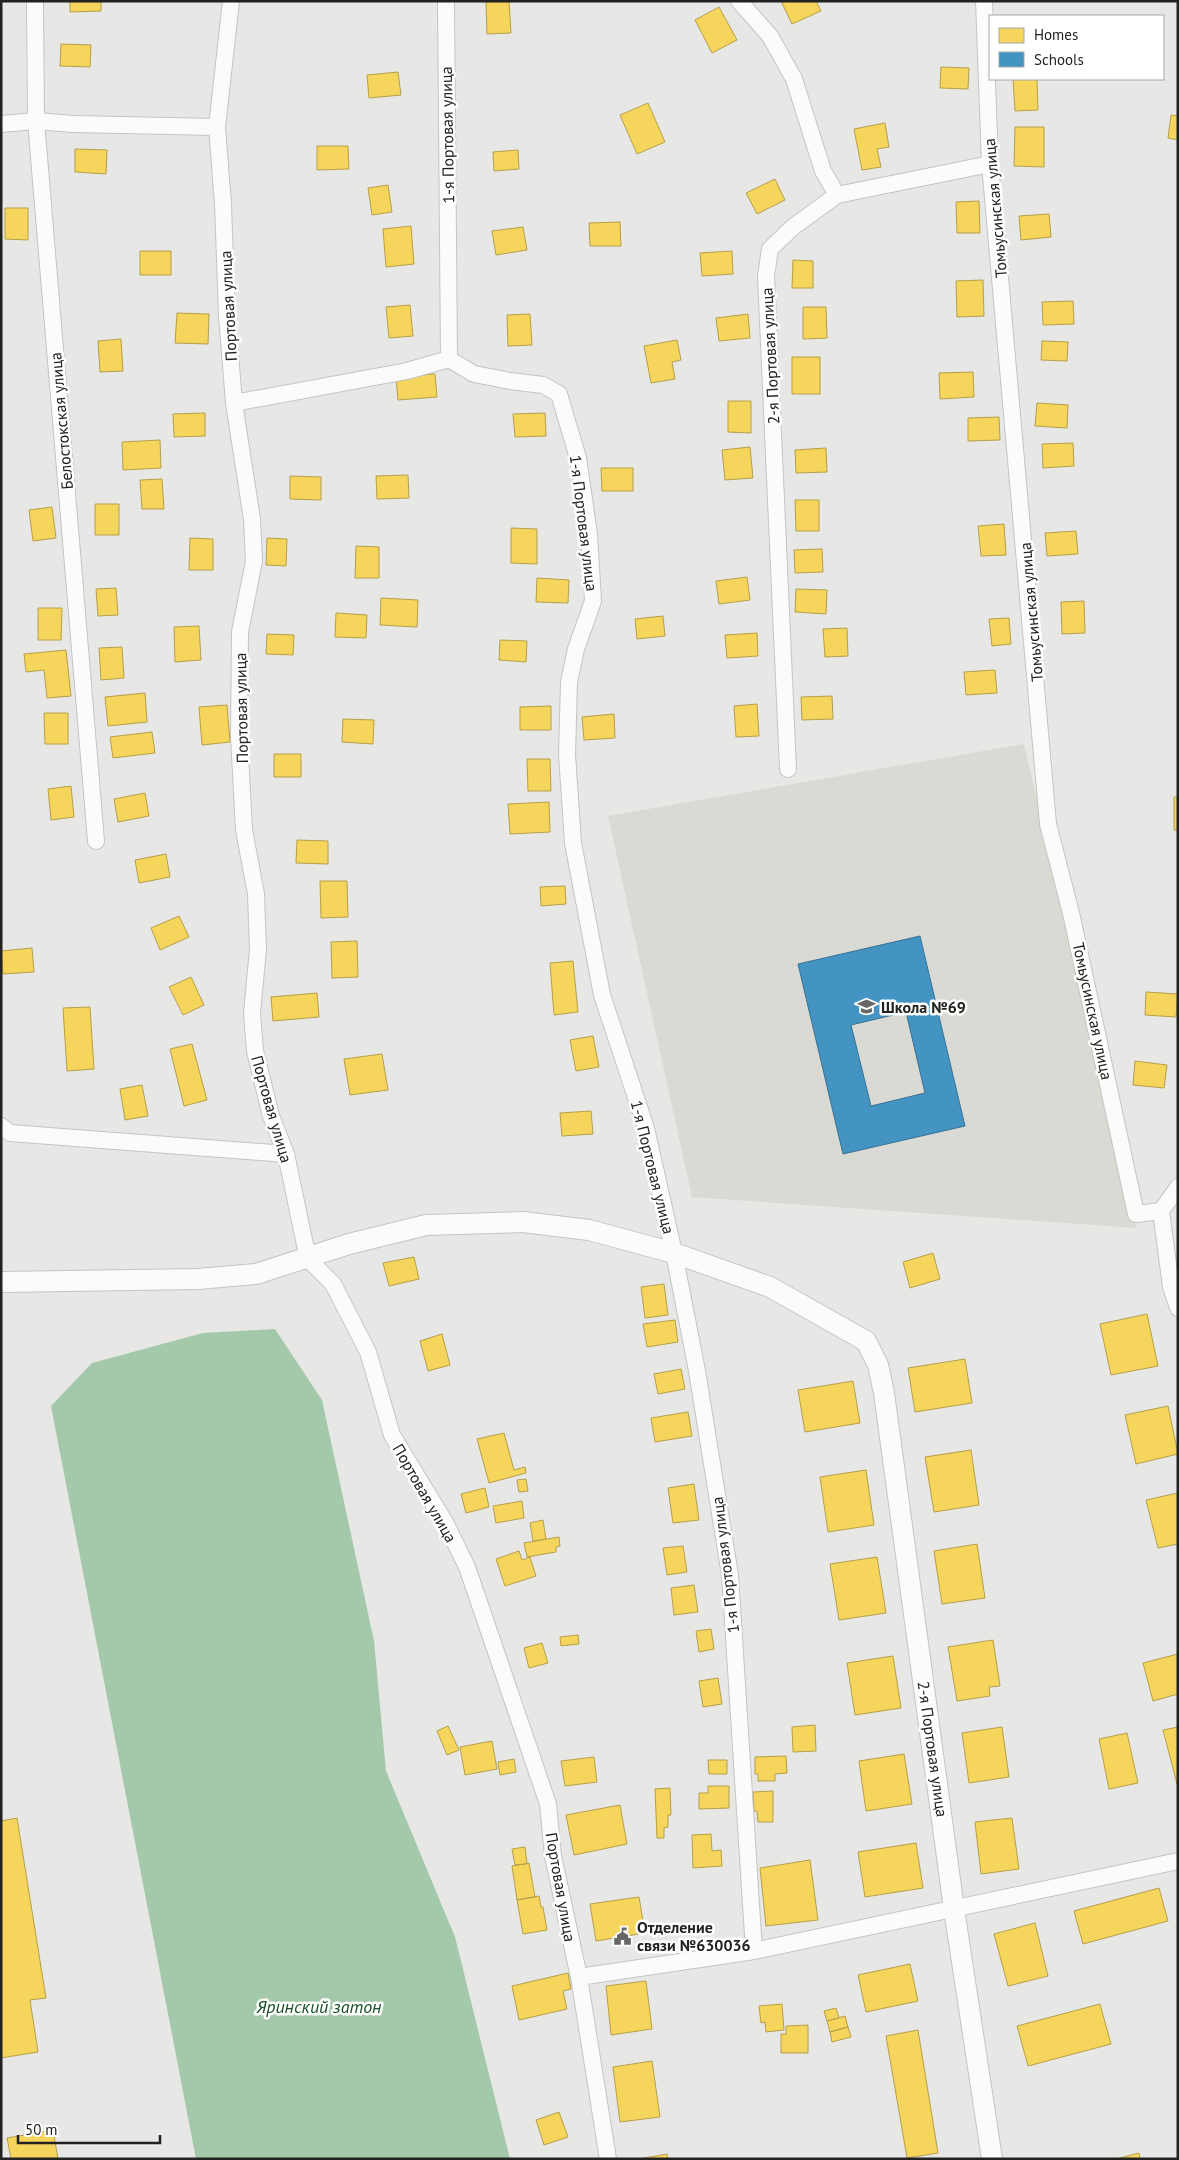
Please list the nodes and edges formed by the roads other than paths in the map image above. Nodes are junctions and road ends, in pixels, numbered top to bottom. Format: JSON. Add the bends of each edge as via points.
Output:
{"nodes":[{"id":1,"x":35,"y":1,"type":"edge"},
{"id":2,"x":231,"y":1,"type":"edge"},
{"id":3,"x":446,"y":1,"type":"edge"},
{"id":4,"x":739,"y":1,"type":"edge"},
{"id":5,"x":984,"y":1,"type":"edge"},
{"id":6,"x":36,"y":121,"type":"junction"},
{"id":7,"x":1,"y":124,"type":"edge"},
{"id":8,"x":217,"y":127,"type":"junction"},
{"id":9,"x":990,"y":164,"type":"junction"},
{"id":10,"x":837,"y":195,"type":"junction"},
{"id":11,"x":449,"y":358,"type":"junction"},
{"id":12,"x":234,"y":403,"type":"junction"},
{"id":13,"x":788,"y":769,"type":"dead end"},
{"id":14,"x":96,"y":841,"type":"dead end"},
{"id":15,"x":1,"y":1126,"type":"edge"},
{"id":16,"x":286,"y":1154,"type":"junction"},
{"id":17,"x":1178,"y":1187,"type":"edge"},
{"id":18,"x":1161,"y":1211,"type":"junction"},
{"id":19,"x":674,"y":1253,"type":"junction"},
{"id":20,"x":308,"y":1259,"type":"junction"},
{"id":21,"x":1,"y":1282,"type":"edge"},
{"id":22,"x":1178,"y":1308,"type":"edge"},
{"id":23,"x":1178,"y":1861,"type":"edge"},
{"id":24,"x":954,"y":1909,"type":"junction"},
{"id":25,"x":754,"y":1951,"type":"junction"},
{"id":26,"x":579,"y":1977,"type":"junction"},
{"id":27,"x":608,"y":2159,"type":"edge"},
{"id":28,"x":992,"y":2159,"type":"edge"}],
"edges":[{"from":1,"to":6,"type":"street","name":"Белостокская улица"},
{"from":2,"to":8,"type":"street","name":"Портовая улица"},
{"from":3,"to":11,"type":"street","name":"1-я Портовая улица"},
{"from":4,"to":10,"type":"street","via":[[770,36],[794,79],[823,171]]},
{"from":5,"to":9,"type":"street","name":"Томьусинская улица"},
{"from":6,"to":7,"type":"street"},
{"from":6,"to":8,"type":"street"},
{"from":6,"to":14,"type":"street","name":"Белостокская улица"},
{"from":8,"to":12,"type":"street","name":"Портовая улица"},
{"from":9,"to":10,"type":"street"},
{"from":9,"to":18,"type":"street","name":"Томьусинская улица","via":[[1048,824],[1071,913],[1136,1214]]},
{"from":10,"to":13,"type":"street","name":"2-я Портовая улица","via":[[793,227],[770,249],[766,276]]},
{"from":11,"to":12,"type":"street","via":[[407,370]]},
{"from":11,"to":19,"type":"street","name":"1-я Портовая улица","via":[[474,374],[543,385],[559,394],[578,458],[589,534],[593,601],[576,649],[569,682],[567,756],[573,842],[602,995],[646,1128]]},
{"from":12,"to":16,"type":"street","name":"Портовая улица","via":[[252,519],[254,561],[240,632],[239,717],[244,830],[256,894],[258,949],[252,1013],[255,1051],[271,1116]]},
{"from":15,"to":16,"type":"street","via":[[10,1133]]},
{"from":16,"to":20,"type":"street","name":"Портовая улица"},
{"from":17,"to":18,"type":"street"},
{"from":18,"to":22,"type":"street","via":[[1171,1287]]},
{"from":19,"to":20,"type":"street","via":[[589,1230],[524,1222],[426,1225],[349,1244]]},
{"from":19,"to":24,"type":"street","name":"2-я Портовая улица","via":[[770,1287],[866,1341],[878,1365]]},
{"from":19,"to":25,"type":"street","name":"1-я Портовая улица","via":[[730,1575]]},
{"from":20,"to":21,"type":"street","via":[[256,1274],[218,1277]]},
{"from":20,"to":26,"type":"street","name":"Портовая улица","via":[[333,1284],[368,1352],[392,1435],[446,1524],[466,1567],[548,1804],[553,1856]]},
{"from":23,"to":24,"type":"street"},
{"from":24,"to":25,"type":"street"},
{"from":24,"to":28,"type":"street","name":"2-я Портовая улица"},
{"from":25,"to":26,"type":"street"},
{"from":26,"to":27,"type":"street","name":"Портовая улица"}]}
